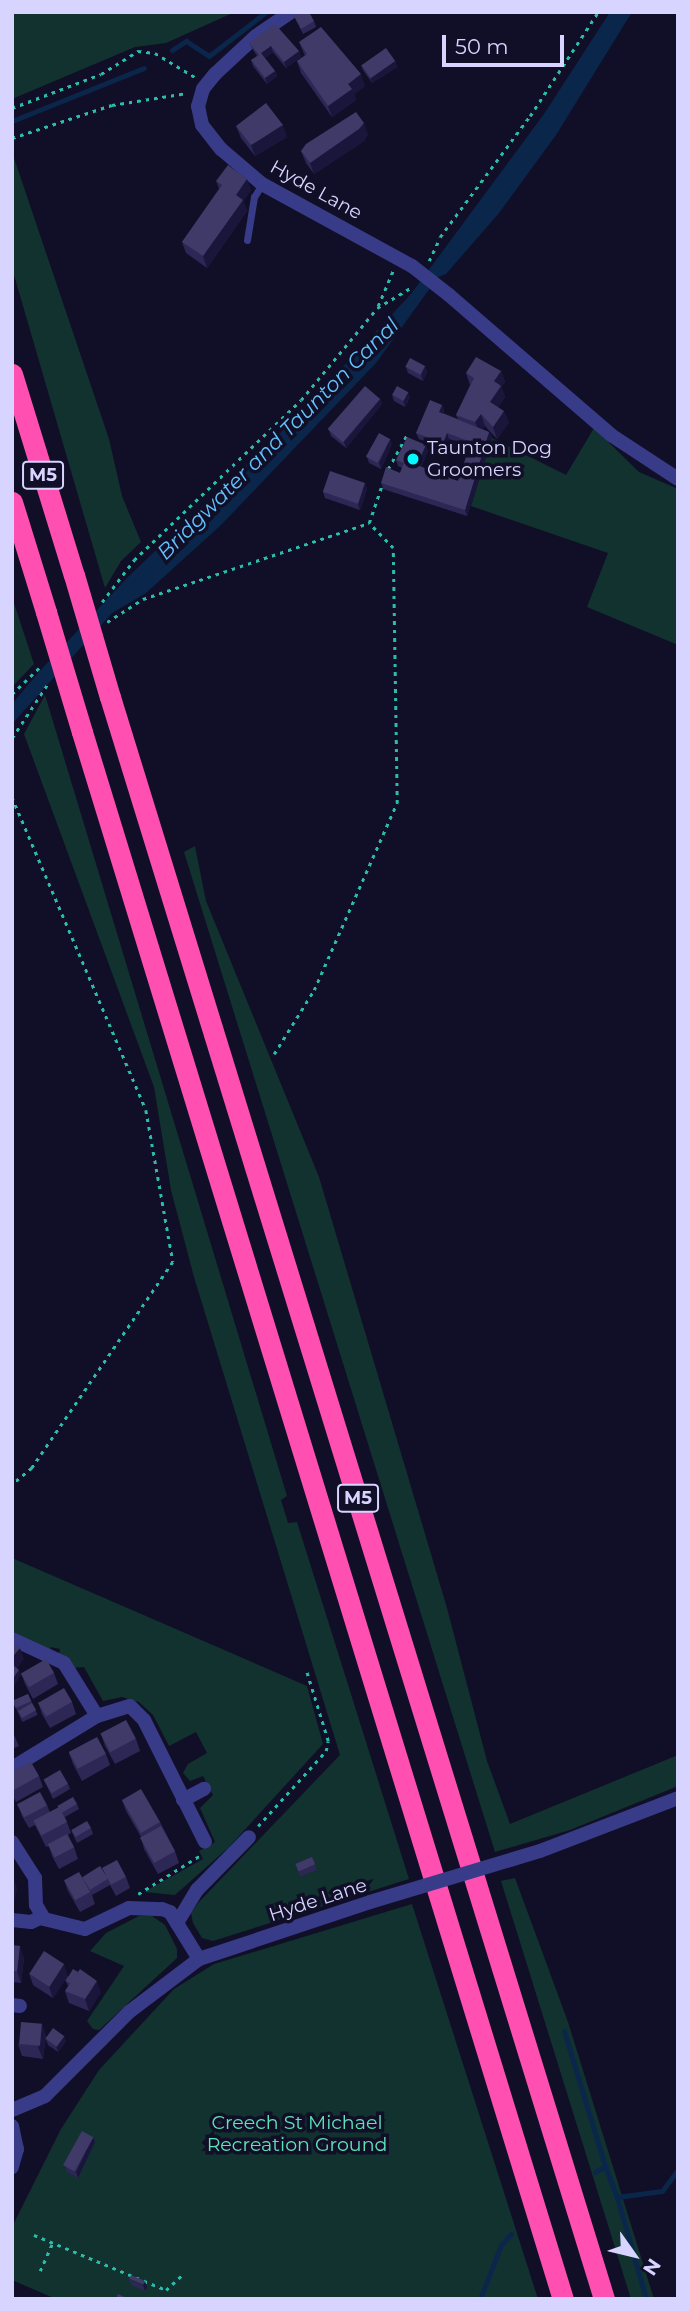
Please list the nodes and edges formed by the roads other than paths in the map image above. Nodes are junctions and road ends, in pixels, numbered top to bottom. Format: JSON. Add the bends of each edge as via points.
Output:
{"nodes":[{"id":1,"x":291,"y":12,"type":"edge"},
{"id":2,"x":262,"y":184,"type":"junction"},
{"id":3,"x":247,"y":240,"type":"dead end"},
{"id":4,"x":12,"y":374,"type":"edge"},
{"id":5,"x":678,"y":479,"type":"edge"},
{"id":6,"x":12,"y":502,"type":"edge"},
{"id":7,"x":12,"y":1639,"type":"edge"},
{"id":8,"x":97,"y":1716,"type":"junction"},
{"id":9,"x":12,"y":1768,"type":"edge"},
{"id":10,"x":204,"y":1789,"type":"dead end"},
{"id":11,"x":678,"y":1798,"type":"edge"},
{"id":12,"x":183,"y":1800,"type":"junction"},
{"id":13,"x":249,"y":1837,"type":"road end"},
{"id":14,"x":12,"y":1842,"type":"edge"},
{"id":15,"x":205,"y":1842,"type":"road end"},
{"id":16,"x":41,"y":1917,"type":"junction"},
{"id":17,"x":12,"y":1920,"type":"edge"},
{"id":18,"x":177,"y":1923,"type":"junction"},
{"id":19,"x":199,"y":1959,"type":"junction"},
{"id":20,"x":12,"y":2110,"type":"edge"},
{"id":21,"x":12,"y":2126,"type":"edge"},
{"id":22,"x":12,"y":2167,"type":"edge"},
{"id":23,"x":563,"y":2299,"type":"edge"},
{"id":24,"x":604,"y":2299,"type":"edge"}],
"edges":[{"from":1,"to":2,"type":"street","name":"Hyde Lane","via":[[256,36],[205,88],[198,106],[202,125],[220,149]]},
{"from":2,"to":3,"type":"lane","via":[[254,197]]},
{"from":2,"to":5,"type":"street","name":"Hyde Lane","bridge":true,"via":[[415,268],[611,435]]},
{"from":4,"to":24,"type":"highway","number":"M5","bridge":true},
{"from":6,"to":23,"type":"highway","number":"M5","bridge":true},
{"from":7,"to":8,"type":"street","via":[[64,1663]]},
{"from":8,"to":9,"type":"street"},
{"from":8,"to":12,"type":"street","via":[[122,1706],[136,1710]]},
{"from":10,"to":12,"type":"street"},
{"from":11,"to":19,"type":"street","name":"Hyde Lane","bridge":true,"via":[[540,1851]]},
{"from":12,"to":15,"type":"street"},
{"from":13,"to":18,"type":"street","via":[[190,1899]]},
{"from":14,"to":16,"type":"street","via":[[35,1878]]},
{"from":16,"to":17,"type":"street","via":[[31,1922]]},
{"from":16,"to":18,"type":"street","via":[[85,1929],[129,1908],[162,1909]]},
{"from":18,"to":19,"type":"street"},
{"from":19,"to":20,"type":"street","name":"Hyde Lane","via":[[129,2012],[51,2091]]},
{"from":21,"to":22,"type":"street","via":[[17,2150]]}]}
